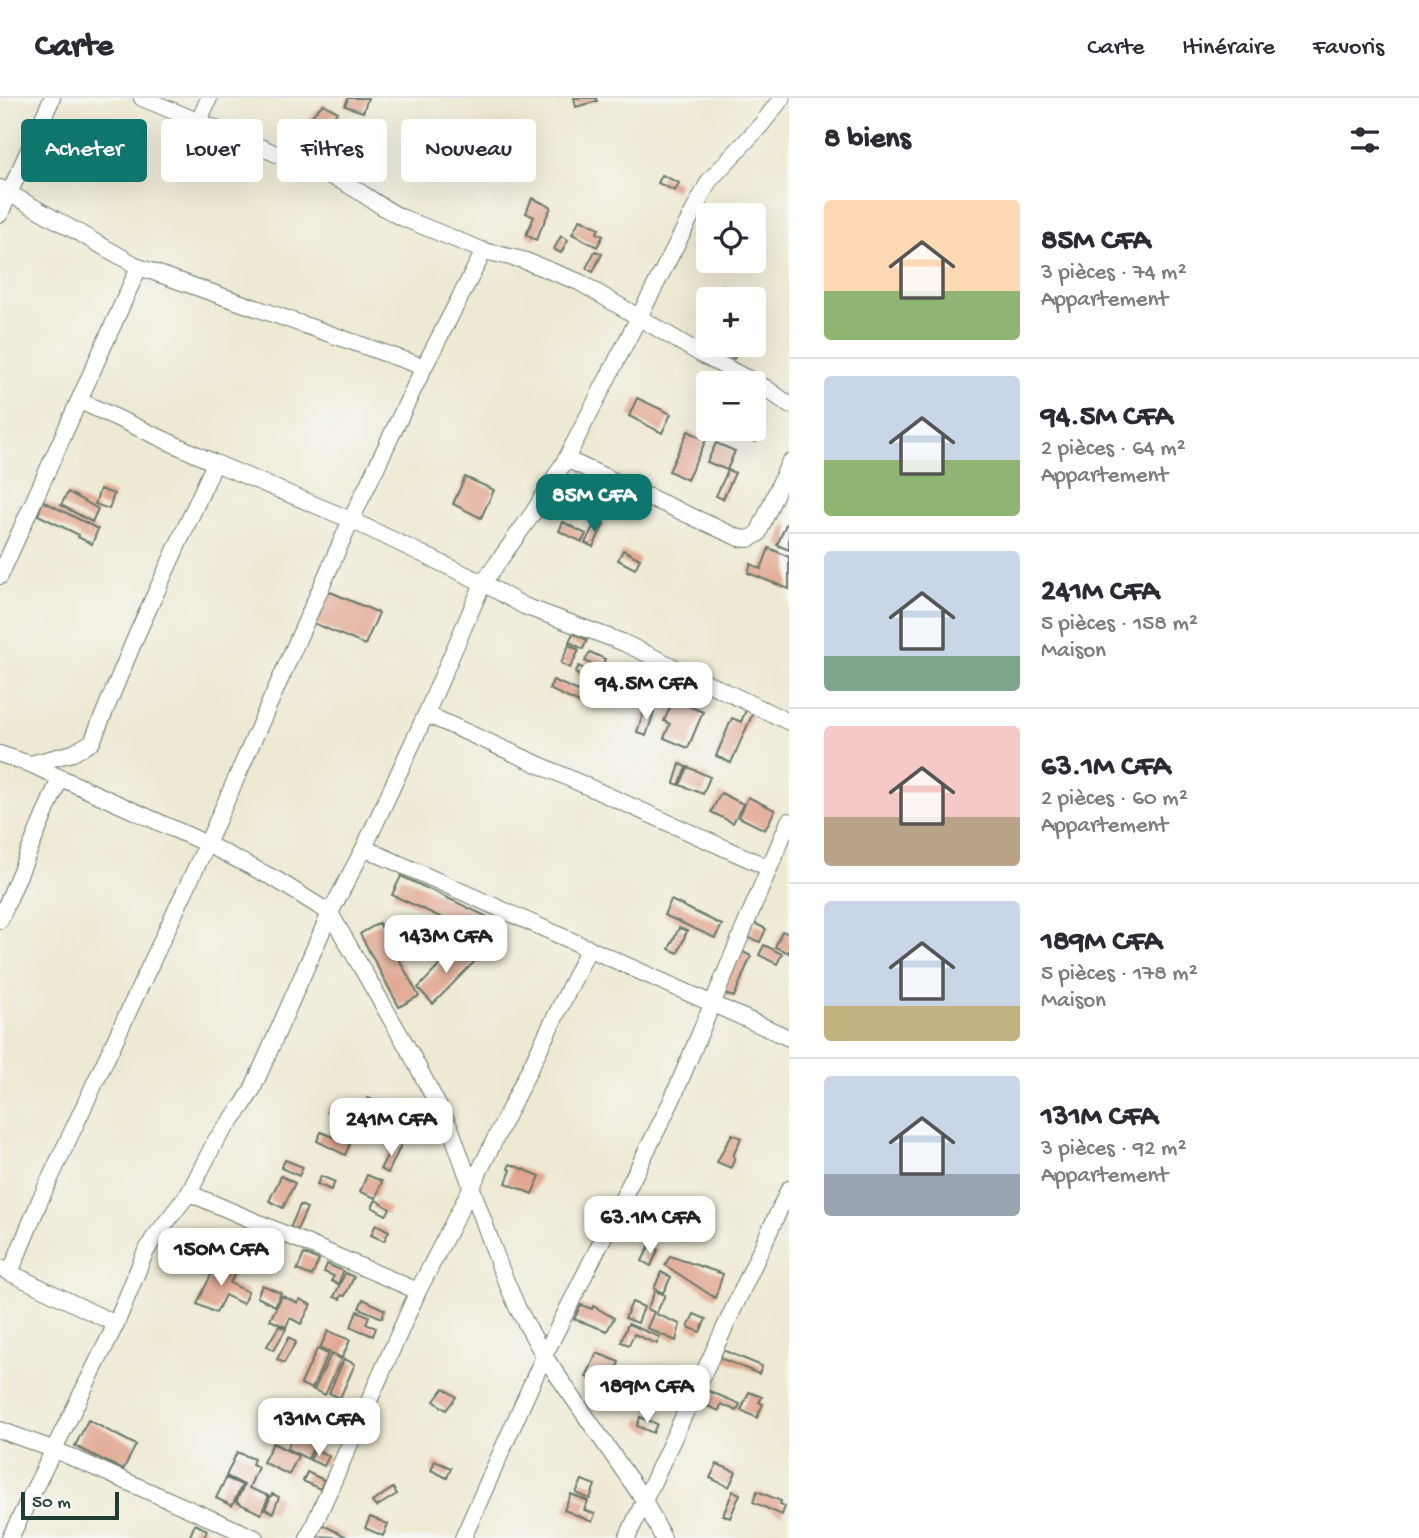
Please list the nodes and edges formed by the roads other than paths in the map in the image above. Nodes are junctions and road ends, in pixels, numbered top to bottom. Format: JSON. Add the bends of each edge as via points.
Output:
{"nodes":[{"id":1,"x":52,"y":98,"type":"edge"},
{"id":2,"x":142,"y":98,"type":"edge"},
{"id":3,"x":209,"y":98,"type":"edge"},
{"id":4,"x":783,"y":98,"type":"edge"},
{"id":5,"x":789,"y":106,"type":"edge"},
{"id":6,"x":195,"y":119,"type":"edge"},
{"id":7,"x":201,"y":119,"type":"edge"},
{"id":8,"x":263,"y":148,"type":"edge"},
{"id":9,"x":5,"y":190,"type":"edge"},
{"id":10,"x":0,"y":214,"type":"edge"},
{"id":11,"x":484,"y":251,"type":"junction"},
{"id":12,"x":139,"y":267,"type":"junction"},
{"id":13,"x":639,"y":317,"type":"junction"},
{"id":14,"x":424,"y":367,"type":"junction"},
{"id":15,"x":80,"y":401,"type":"junction"},
{"id":16,"x":789,"y":405,"type":"edge"},
{"id":17,"x":566,"y":459,"type":"junction"},
{"id":18,"x":215,"y":463,"type":"junction"},
{"id":19,"x":789,"y":463,"type":"edge"},
{"id":20,"x":351,"y":520,"type":"junction"},
{"id":21,"x":0,"y":576,"type":"edge"},
{"id":22,"x":483,"y":583,"type":"junction"},
{"id":23,"x":426,"y":714,"type":"junction"},
{"id":24,"x":789,"y":722,"type":"edge"},
{"id":25,"x":0,"y":754,"type":"edge"},
{"id":26,"x":30,"y":765,"type":"junction"},
{"id":27,"x":60,"y":778,"type":"junction"},
{"id":28,"x":789,"y":821,"type":"edge"},
{"id":29,"x":208,"y":844,"type":"junction"},
{"id":30,"x":364,"y":848,"type":"junction"},
{"id":31,"x":769,"y":868,"type":"junction"},
{"id":32,"x":330,"y":913,"type":"junction"},
{"id":33,"x":0,"y":920,"type":"edge"},
{"id":34,"x":589,"y":948,"type":"junction"},
{"id":35,"x":711,"y":1004,"type":"junction"},
{"id":36,"x":789,"y":1038,"type":"edge"},
{"id":37,"x":471,"y":1188,"type":"junction"},
{"id":38,"x":789,"y":1190,"type":"edge"},
{"id":39,"x":189,"y":1193,"type":"junction"},
{"id":40,"x":5,"y":1270,"type":"edge"},
{"id":41,"x":418,"y":1291,"type":"junction"},
{"id":42,"x":116,"y":1324,"type":"junction"},
{"id":43,"x":544,"y":1356,"type":"junction"},
{"id":44,"x":0,"y":1430,"type":"edge"},
{"id":45,"x":55,"y":1450,"type":"junction"},
{"id":46,"x":645,"y":1500,"type":"junction"},
{"id":47,"x":10,"y":1538,"type":"edge"},
{"id":48,"x":255,"y":1538,"type":"edge"},
{"id":49,"x":308,"y":1538,"type":"edge"},
{"id":50,"x":463,"y":1538,"type":"edge"},
{"id":51,"x":627,"y":1538,"type":"edge"},
{"id":52,"x":663,"y":1538,"type":"edge"}],
"edges":[{"from":1,"to":9,"type":"street"},
{"from":2,"to":6,"type":"street"},
{"from":3,"to":7,"type":"street"},
{"from":4,"to":5,"type":"street"},
{"from":4,"to":13,"type":"street","via":[[709,181]]},
{"from":8,"to":11,"type":"street","via":[[358,189],[390,213]]},
{"from":9,"to":10,"type":"street"},
{"from":9,"to":12,"type":"street"},
{"from":11,"to":13,"type":"street","via":[[523,260],[579,282]]},
{"from":11,"to":14,"type":"street"},
{"from":12,"to":14,"type":"street"},
{"from":12,"to":15,"type":"street"},
{"from":13,"to":16,"type":"street"},
{"from":13,"to":17,"type":"street"},
{"from":14,"to":20,"type":"street"},
{"from":15,"to":18,"type":"street"},
{"from":15,"to":21,"type":"street"},
{"from":17,"to":19,"type":"street","via":[[749,540],[758,534]]},
{"from":17,"to":22,"type":"street"},
{"from":18,"to":20,"type":"street"},
{"from":18,"to":26,"type":"street","via":[[92,742]]},
{"from":20,"to":22,"type":"street"},
{"from":20,"to":29,"type":"street"},
{"from":22,"to":23,"type":"street"},
{"from":22,"to":24,"type":"street","via":[[545,615],[622,642]]},
{"from":23,"to":30,"type":"street"},
{"from":23,"to":31,"type":"street"},
{"from":25,"to":26,"type":"street"},
{"from":26,"to":27,"type":"street"},
{"from":27,"to":29,"type":"street"},
{"from":27,"to":33,"type":"street"},
{"from":28,"to":31,"type":"street"},
{"from":29,"to":32,"type":"street"},
{"from":29,"to":40,"type":"street"},
{"from":30,"to":32,"type":"street"},
{"from":30,"to":34,"type":"street"},
{"from":31,"to":35,"type":"street"},
{"from":32,"to":37,"type":"street","via":[[451,1130]]},
{"from":32,"to":39,"type":"street","via":[[252,1090],[216,1140]]},
{"from":34,"to":35,"type":"street"},
{"from":34,"to":37,"type":"street"},
{"from":35,"to":36,"type":"street"},
{"from":35,"to":43,"type":"street","via":[[672,1100]]},
{"from":37,"to":41,"type":"street"},
{"from":37,"to":43,"type":"street","via":[[499,1267]]},
{"from":38,"to":46,"type":"street"},
{"from":39,"to":41,"type":"street"},
{"from":39,"to":42,"type":"street","via":[[149,1247]]},
{"from":40,"to":42,"type":"street"},
{"from":41,"to":49,"type":"street"},
{"from":42,"to":45,"type":"street"},
{"from":43,"to":46,"type":"street"},
{"from":43,"to":50,"type":"street"},
{"from":44,"to":45,"type":"street"},
{"from":45,"to":47,"type":"street"},
{"from":45,"to":48,"type":"street"},
{"from":46,"to":51,"type":"street"},
{"from":46,"to":52,"type":"street"}]}
